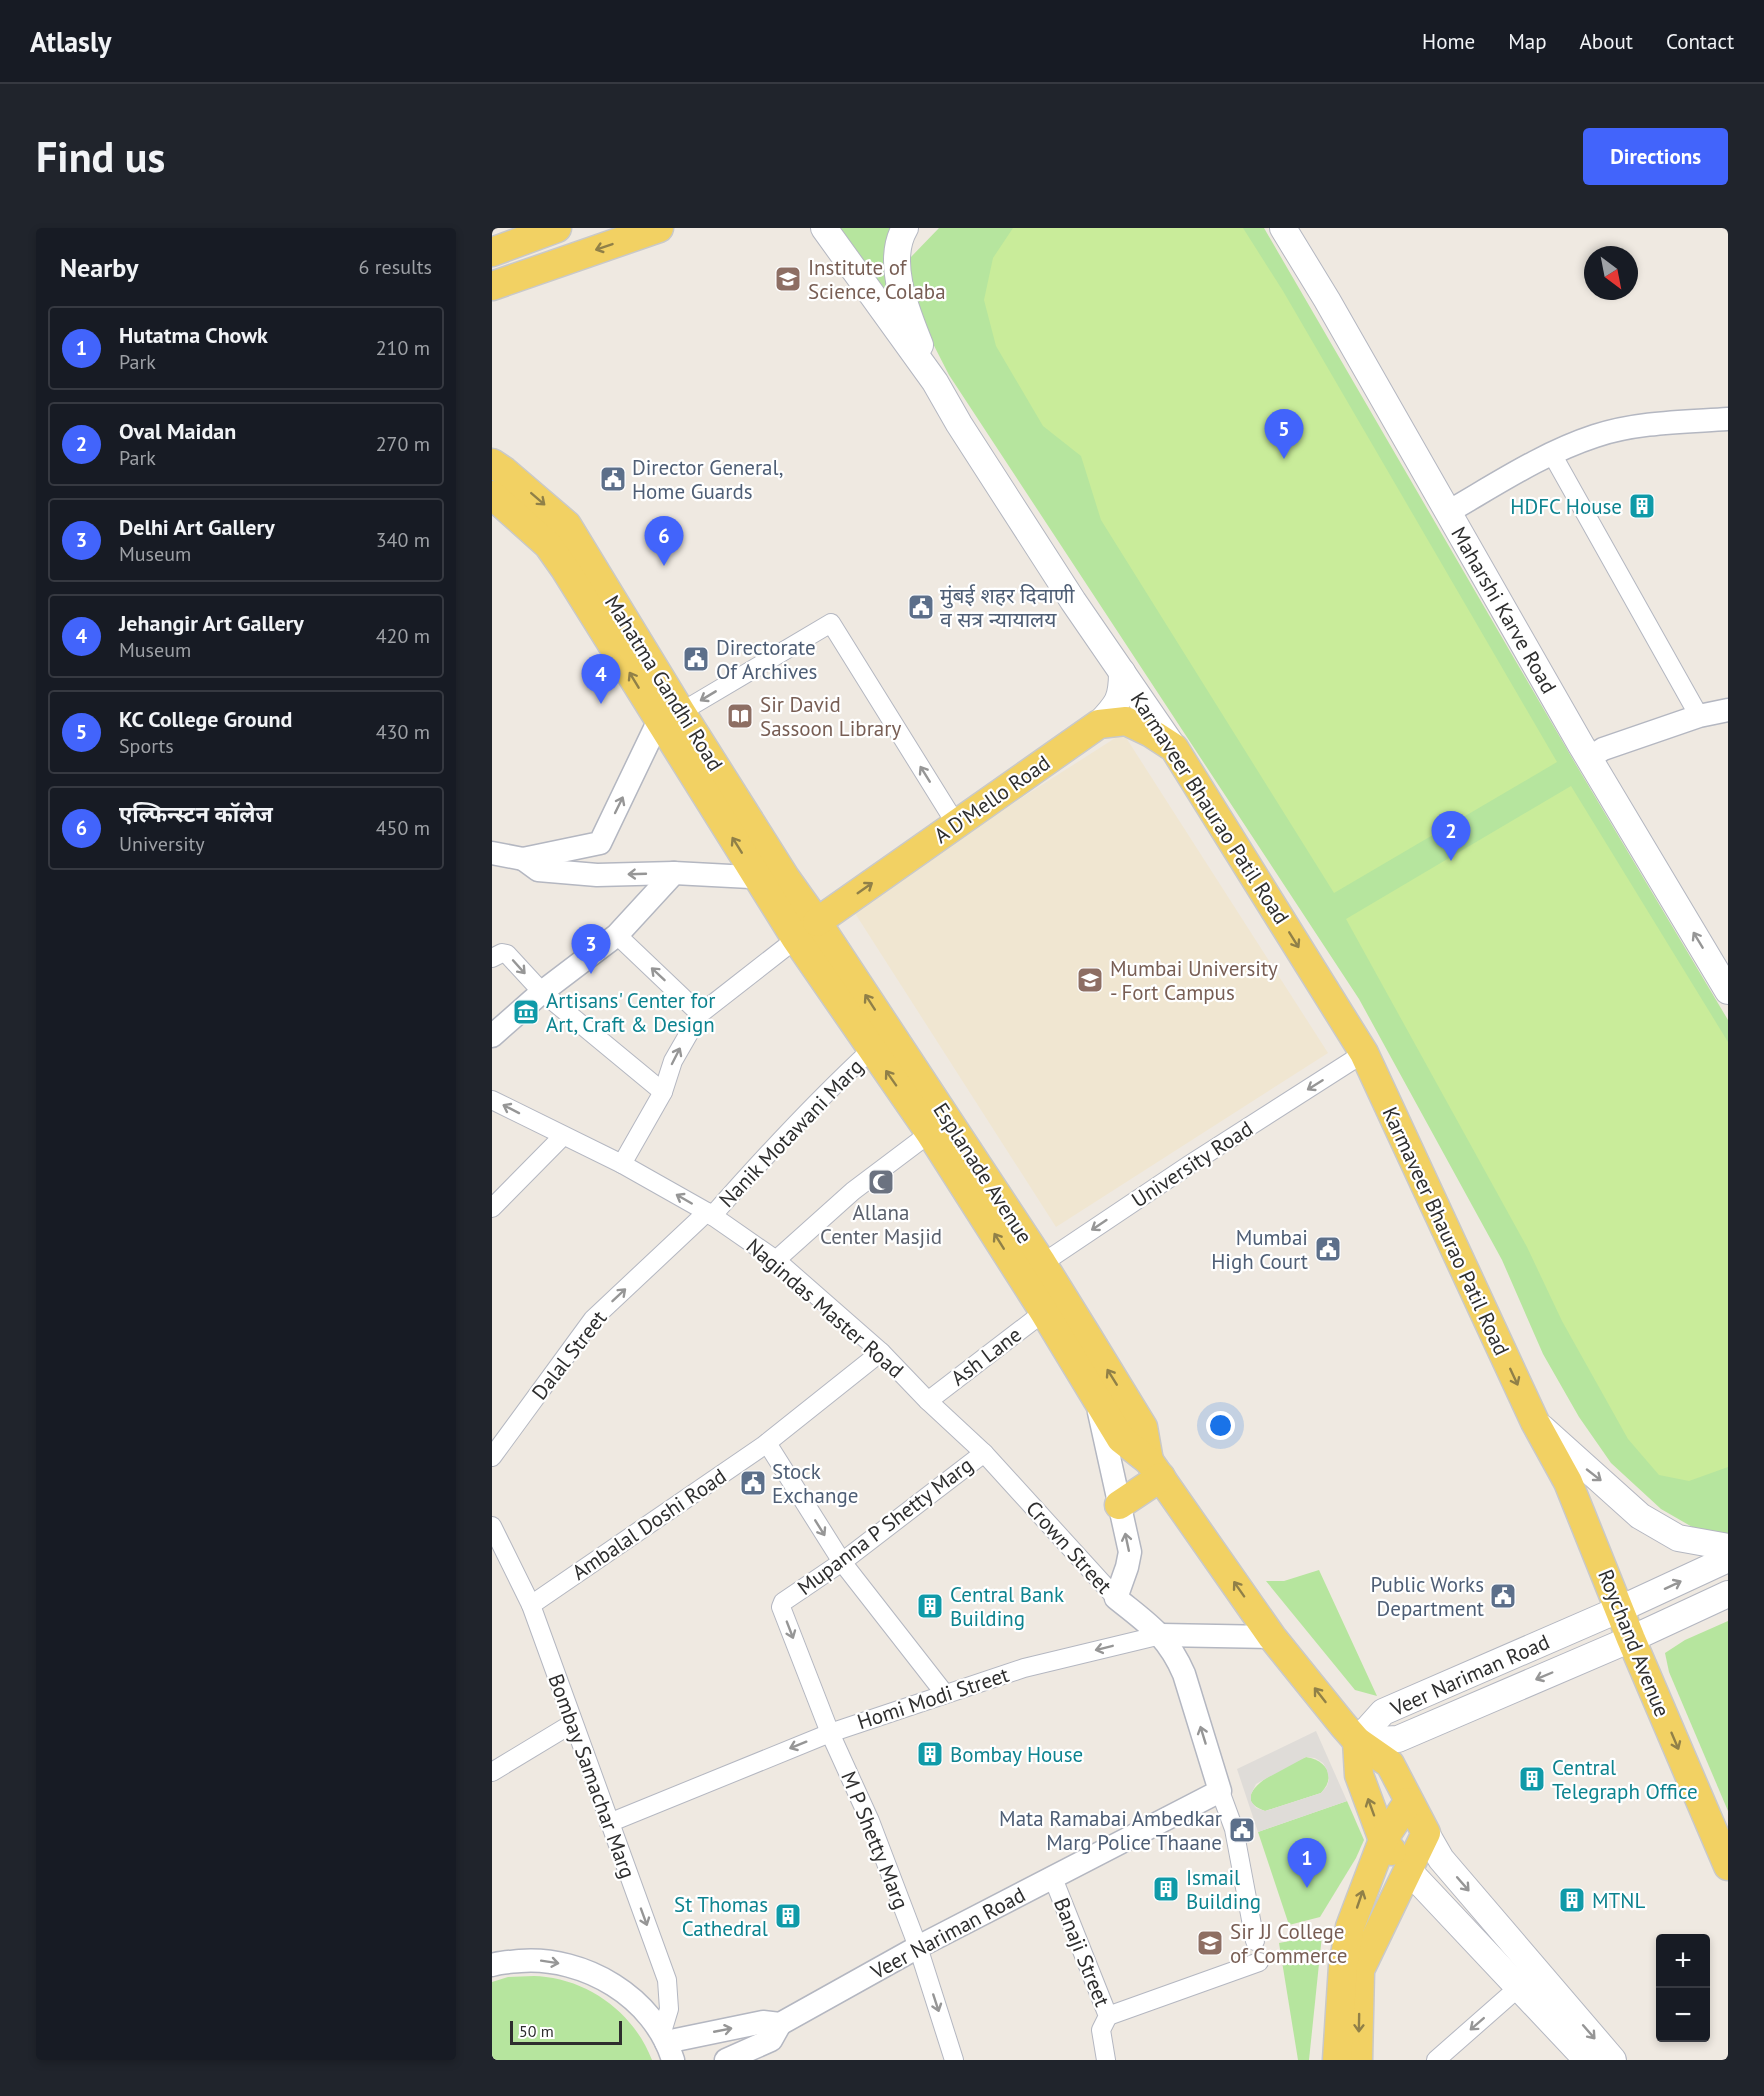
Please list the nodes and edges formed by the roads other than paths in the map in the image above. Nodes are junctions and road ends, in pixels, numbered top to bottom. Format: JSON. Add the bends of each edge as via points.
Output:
{"nodes":[{"id":1,"x":557,"y":228,"type":"edge"},
{"id":2,"x":659,"y":228,"type":"edge"},
{"id":3,"x":824,"y":228,"type":"edge"},
{"id":4,"x":905,"y":228,"type":"edge"},
{"id":5,"x":1283,"y":228,"type":"edge"},
{"id":6,"x":1301,"y":228,"type":"edge"},
{"id":7,"x":492,"y":252,"type":"edge"},
{"id":8,"x":492,"y":286,"type":"edge"},
{"id":9,"x":935,"y":382,"type":"junction"},
{"id":10,"x":1728,"y":420,"type":"edge"},
{"id":11,"x":1552,"y":454,"type":"junction"},
{"id":12,"x":492,"y":463,"type":"edge"},
{"id":13,"x":492,"y":495,"type":"edge"},
{"id":14,"x":1454,"y":508,"type":"junction"},
{"id":15,"x":1122,"y":672,"type":"junction"},
{"id":16,"x":1728,"y":710,"type":"edge"},
{"id":17,"x":670,"y":716,"type":"junction"},
{"id":18,"x":1699,"y":716,"type":"junction"},
{"id":19,"x":1099,"y":724,"type":"junction"},
{"id":20,"x":1174,"y":748,"type":"junction"},
{"id":21,"x":1596,"y":753,"type":"junction"},
{"id":22,"x":956,"y":824,"type":"junction"},
{"id":23,"x":600,"y":843,"type":"junction"},
{"id":24,"x":492,"y":853,"type":"edge"},
{"id":25,"x":523,"y":859,"type":"junction"},
{"id":26,"x":674,"y":873,"type":"junction"},
{"id":27,"x":597,"y":875,"type":"junction"},
{"id":28,"x":780,"y":891,"type":"junction"},
{"id":29,"x":617,"y":935,"type":"junction"},
{"id":30,"x":806,"y":938,"type":"junction"},
{"id":31,"x":1728,"y":956,"type":"edge"},
{"id":32,"x":492,"y":958,"type":"edge"},
{"id":33,"x":1728,"y":991,"type":"edge"},
{"id":34,"x":542,"y":992,"type":"junction"},
{"id":35,"x":700,"y":1014,"type":"junction"},
{"id":36,"x":492,"y":1036,"type":"edge"},
{"id":37,"x":871,"y":1050,"type":"junction"},
{"id":38,"x":1364,"y":1053,"type":"junction"},
{"id":39,"x":663,"y":1092,"type":"junction"},
{"id":40,"x":492,"y":1100,"type":"edge"},
{"id":41,"x":930,"y":1133,"type":"junction"},
{"id":42,"x":563,"y":1136,"type":"junction"},
{"id":43,"x":622,"y":1164,"type":"junction"},
{"id":44,"x":492,"y":1208,"type":"edge"},
{"id":45,"x":709,"y":1214,"type":"junction"},
{"id":46,"x":776,"y":1260,"type":"junction"},
{"id":47,"x":1032,"y":1271,"type":"junction"},
{"id":48,"x":1044,"y":1312,"type":"junction"},
{"id":49,"x":1075,"y":1340,"type":"junction"},
{"id":50,"x":881,"y":1352,"type":"junction"},
{"id":51,"x":1096,"y":1399,"type":"junction"},
{"id":52,"x":928,"y":1401,"type":"junction"},
{"id":53,"x":1535,"y":1422,"type":"junction"},
{"id":54,"x":767,"y":1443,"type":"junction"},
{"id":55,"x":984,"y":1453,"type":"junction"},
{"id":56,"x":492,"y":1456,"type":"edge"},
{"id":57,"x":1155,"y":1469,"type":"junction"},
{"id":58,"x":1119,"y":1505,"type":"junction"},
{"id":59,"x":492,"y":1526,"type":"edge"},
{"id":60,"x":1728,"y":1547,"type":"edge"},
{"id":61,"x":1728,"y":1559,"type":"edge"},
{"id":62,"x":842,"y":1562,"type":"junction"},
{"id":63,"x":1728,"y":1594,"type":"edge"},
{"id":64,"x":1116,"y":1598,"type":"junction"},
{"id":65,"x":531,"y":1605,"type":"junction"},
{"id":66,"x":1620,"y":1609,"type":"junction"},
{"id":67,"x":1161,"y":1635,"type":"junction"},
{"id":68,"x":1272,"y":1637,"type":"junction"},
{"id":69,"x":1631,"y":1638,"type":"junction"},
{"id":70,"x":945,"y":1694,"type":"junction"},
{"id":71,"x":573,"y":1723,"type":"junction"},
{"id":72,"x":830,"y":1732,"type":"junction"},
{"id":73,"x":1357,"y":1741,"type":"junction"},
{"id":74,"x":492,"y":1772,"type":"edge"},
{"id":75,"x":1220,"y":1791,"type":"junction"},
{"id":76,"x":1408,"y":1802,"type":"junction"},
{"id":77,"x":609,"y":1823,"type":"junction"},
{"id":78,"x":1427,"y":1835,"type":"junction"},
{"id":79,"x":1383,"y":1840,"type":"junction"},
{"id":80,"x":1728,"y":1866,"type":"edge"},
{"id":81,"x":1409,"y":1871,"type":"junction"},
{"id":82,"x":1053,"y":1878,"type":"junction"},
{"id":83,"x":1255,"y":1941,"type":"dead end"},
{"id":84,"x":918,"y":1947,"type":"junction"},
{"id":85,"x":1259,"y":1962,"type":"dead end"},
{"id":86,"x":492,"y":1965,"type":"edge"},
{"id":87,"x":1519,"y":1987,"type":"junction"},
{"id":88,"x":1108,"y":2016,"type":"junction"},
{"id":89,"x":780,"y":2024,"type":"junction"},
{"id":90,"x":667,"y":2045,"type":"edge"},
{"id":91,"x":726,"y":2060,"type":"edge"},
{"id":92,"x":954,"y":2060,"type":"edge"},
{"id":93,"x":1106,"y":2060,"type":"edge"},
{"id":94,"x":1337,"y":2060,"type":"edge"},
{"id":95,"x":1358,"y":2060,"type":"edge"},
{"id":96,"x":1436,"y":2060,"type":"edge"},
{"id":97,"x":1587,"y":2060,"type":"edge"},
{"id":98,"x":1613,"y":2060,"type":"edge"}],
"edges":[{"from":1,"to":7,"type":"main road"},
{"from":2,"to":8,"type":"main road","one_way":true},
{"from":3,"to":9,"type":"main road","name":"Karmaveer Bhaurao Patil Road"},
{"from":4,"to":9,"type":"main road","via":[[900,236],[897,274]]},
{"from":5,"to":14,"type":"main road","name":"Maharshi Karve Road"},
{"from":6,"to":14,"type":"main road","name":"Maharshi Karve Road"},
{"from":9,"to":15,"type":"main road","name":"Karmaveer Bhaurao Patil Road"},
{"from":10,"to":11,"type":"street","via":[[1648,425],[1596,435]]},
{"from":11,"to":14,"type":"street"},
{"from":11,"to":18,"type":"street"},
{"from":12,"to":17,"type":"main road","name":"Mahatma Gandhi Road","one_way":true,"via":[[567,525]]},
{"from":17,"to":13,"type":"main road","one_way":true,"via":[[606,633],[548,545]]},
{"from":14,"to":21,"type":"main road","name":"Maharshi Karve Road"},
{"from":15,"to":19,"type":"main road","via":[[1118,705]]},
{"from":15,"to":20,"type":"main road","name":"Karmaveer Bhaurao Patil Road"},
{"from":16,"to":18,"type":"street"},
{"from":22,"to":17,"type":"street","one_way":true,"via":[[831,623]]},
{"from":23,"to":17,"type":"street","one_way":true},
{"from":17,"to":28,"type":"main road","name":"Mahatma Gandhi Road"},
{"from":18,"to":21,"type":"street"},
{"from":19,"to":20,"type":"main road","via":[[1126,721]]},
{"from":19,"to":22,"type":"main road","name":"A D'Mello Road"},
{"from":20,"to":38,"type":"main road","name":"Karmaveer Bhaurao Patil Road","one_way":true},
{"from":21,"to":31,"type":"main road","name":"Maharshi Karve Road"},
{"from":33,"to":21,"type":"main road","name":"Maharshi Karve Road","one_way":true},
{"from":30,"to":22,"type":"main road","name":"A D'Mello Road","one_way":true},
{"from":23,"to":25,"type":"street"},
{"from":23,"to":27,"type":"street"},
{"from":24,"to":25,"type":"street"},
{"from":25,"to":27,"type":"street","via":[[538,870]]},
{"from":26,"to":27,"type":"street","one_way":true},
{"from":26,"to":28,"type":"street"},
{"from":26,"to":29,"type":"street"},
{"from":28,"to":30,"type":"main road","name":"Mahatma Gandhi Road"},
{"from":29,"to":34,"type":"street"},
{"from":35,"to":29,"type":"street","one_way":true},
{"from":30,"to":35,"type":"street"},
{"from":30,"to":37,"type":"main road"},
{"from":47,"to":30,"type":"main road","name":"Esplanade Avenue","one_way":true},
{"from":32,"to":34,"type":"street","one_way":true,"via":[[507,954]]},
{"from":34,"to":36,"type":"street"},
{"from":34,"to":39,"type":"street"},
{"from":39,"to":35,"type":"street","one_way":true,"via":[[673,1061]]},
{"from":41,"to":37,"type":"main road","one_way":true},
{"from":37,"to":45,"type":"street","name":"Nanik Motawani Marg"},
{"from":38,"to":47,"type":"street","name":"University Road","one_way":true},
{"from":38,"to":53,"type":"main road","name":"Karmaveer Bhaurao Patil Road","one_way":true},
{"from":39,"to":43,"type":"street"},
{"from":42,"to":40,"type":"street","name":"Nagindas Master Road","one_way":true},
{"from":41,"to":46,"type":"street","via":[[853,1191]]},
{"from":47,"to":41,"type":"main road","one_way":true},
{"from":42,"to":43,"type":"street","name":"Nagindas Master Road"},
{"from":42,"to":44,"type":"street"},
{"from":45,"to":43,"type":"street","name":"Nagindas Master Road","one_way":true},
{"from":45,"to":46,"type":"street","name":"Nagindas Master Road"},
{"from":56,"to":45,"type":"street","name":"Dalal Street","one_way":true,"via":[[593,1319]]},
{"from":46,"to":50,"type":"street","name":"Nagindas Master Road"},
{"from":47,"to":48,"type":"main road"},
{"from":47,"to":49,"type":"main road","name":"Esplanade Avenue"},
{"from":48,"to":49,"type":"main road"},
{"from":48,"to":52,"type":"street","name":"Ash Lane"},
{"from":49,"to":51,"type":"main road"},
{"from":57,"to":49,"type":"main road","name":"Esplanade Avenue","one_way":true,"via":[[1143,1427]]},
{"from":50,"to":52,"type":"street","name":"Nagindas Master Road"},
{"from":50,"to":54,"type":"street","name":"Ambalal Doshi Road"},
{"from":51,"to":57,"type":"main road","via":[[1121,1438]]},
{"from":51,"to":58,"type":"street"},
{"from":52,"to":55,"type":"street","name":"Nagindas Master Road"},
{"from":53,"to":60,"type":"main road","one_way":true,"via":[[1640,1516],[1678,1538]]},
{"from":53,"to":66,"type":"main road","name":"Roychand Avenue","via":[[1568,1482]]},
{"from":54,"to":62,"type":"street","one_way":true},
{"from":54,"to":65,"type":"street","name":"Ambalal Doshi Road"},
{"from":55,"to":62,"type":"street","name":"Mupanna P Shetty Marg"},
{"from":55,"to":64,"type":"street","name":"Crown Street"},
{"from":57,"to":58,"type":"main road"},
{"from":68,"to":57,"type":"main road","one_way":true},
{"from":64,"to":58,"type":"street","one_way":true,"via":[[1130,1552]]},
{"from":59,"to":65,"type":"street","name":"Bombay Samachar Marg"},
{"from":66,"to":61,"type":"main road","name":"Veer Nariman Road","one_way":true},
{"from":62,"to":70,"type":"street"},
{"from":62,"to":72,"type":"street","name":"Mupanna P Shetty Marg","one_way":true,"via":[[781,1607]]},
{"from":63,"to":69,"type":"main road","name":"Veer Nariman Road"},
{"from":64,"to":67,"type":"street","name":"Crown Street"},
{"from":65,"to":71,"type":"street","name":"Bombay Samachar Marg"},
{"from":66,"to":69,"type":"main road","name":"Roychand Avenue"},
{"from":66,"to":73,"type":"main road","name":"Veer Nariman Road","via":[[1383,1712]]},
{"from":67,"to":68,"type":"street","name":"Homi Modi Street"},
{"from":67,"to":70,"type":"street","name":"Homi Modi Street","one_way":true,"via":[[1024,1668]]},
{"from":75,"to":67,"type":"street","one_way":true,"via":[[1184,1674]]},
{"from":73,"to":68,"type":"main road","one_way":true},
{"from":69,"to":73,"type":"main road","name":"Veer Nariman Road","one_way":true,"via":[[1398,1739]]},
{"from":69,"to":80,"type":"main road","name":"Roychand Avenue","one_way":true},
{"from":70,"to":72,"type":"street","name":"Homi Modi Street"},
{"from":71,"to":74,"type":"street"},
{"from":71,"to":77,"type":"street","name":"Bombay Samachar Marg"},
{"from":72,"to":77,"type":"street","name":"Homi Modi Street","one_way":true},
{"from":72,"to":84,"type":"street","name":"M P Shetty Marg","via":[[870,1821]]},
{"from":73,"to":76,"type":"main road","via":[[1390,1764]]},
{"from":79,"to":73,"type":"main road","one_way":true,"via":[[1359,1775]]},
{"from":75,"to":82,"type":"street","name":"Veer Nariman Road"},
{"from":75,"to":83,"type":"street","via":[[1234,1829]]},
{"from":76,"to":78,"type":"main road"},
{"from":76,"to":79,"type":"main road"},
{"from":77,"to":90,"type":"street","name":"Bombay Samachar Marg","one_way":true,"via":[[667,1980]]},
{"from":78,"to":81,"type":"main road"},
{"from":78,"to":98,"type":"main road","one_way":true,"via":[[1441,1859]]},
{"from":79,"to":81,"type":"main road"},
{"from":94,"to":79,"type":"main road","one_way":true,"via":[[1342,1966],[1350,1927]]},
{"from":81,"to":87,"type":"main road"},
{"from":81,"to":95,"type":"main road","one_way":true,"via":[[1360,1970]]},
{"from":82,"to":84,"type":"street","name":"Veer Nariman Road"},
{"from":82,"to":88,"type":"street","name":"Banaji Street"},
{"from":84,"to":89,"type":"street","name":"Veer Nariman Road"},
{"from":84,"to":92,"type":"street","name":"M P Shetty Marg","one_way":true},
{"from":85,"to":88,"type":"street"},
{"from":86,"to":90,"type":"street","one_way":true,"via":[[535,1960],[572,1966],[607,1980],[638,2003]]},
{"from":87,"to":96,"type":"street","one_way":true},
{"from":87,"to":97,"type":"main road"},
{"from":88,"to":93,"type":"street","name":"Banaji Street","via":[[1101,2030]]},
{"from":90,"to":89,"type":"street","name":"Veer Nariman Road","one_way":true,"via":[[763,2022]]},
{"from":89,"to":91,"type":"street","via":[[771,2040]]}]}
